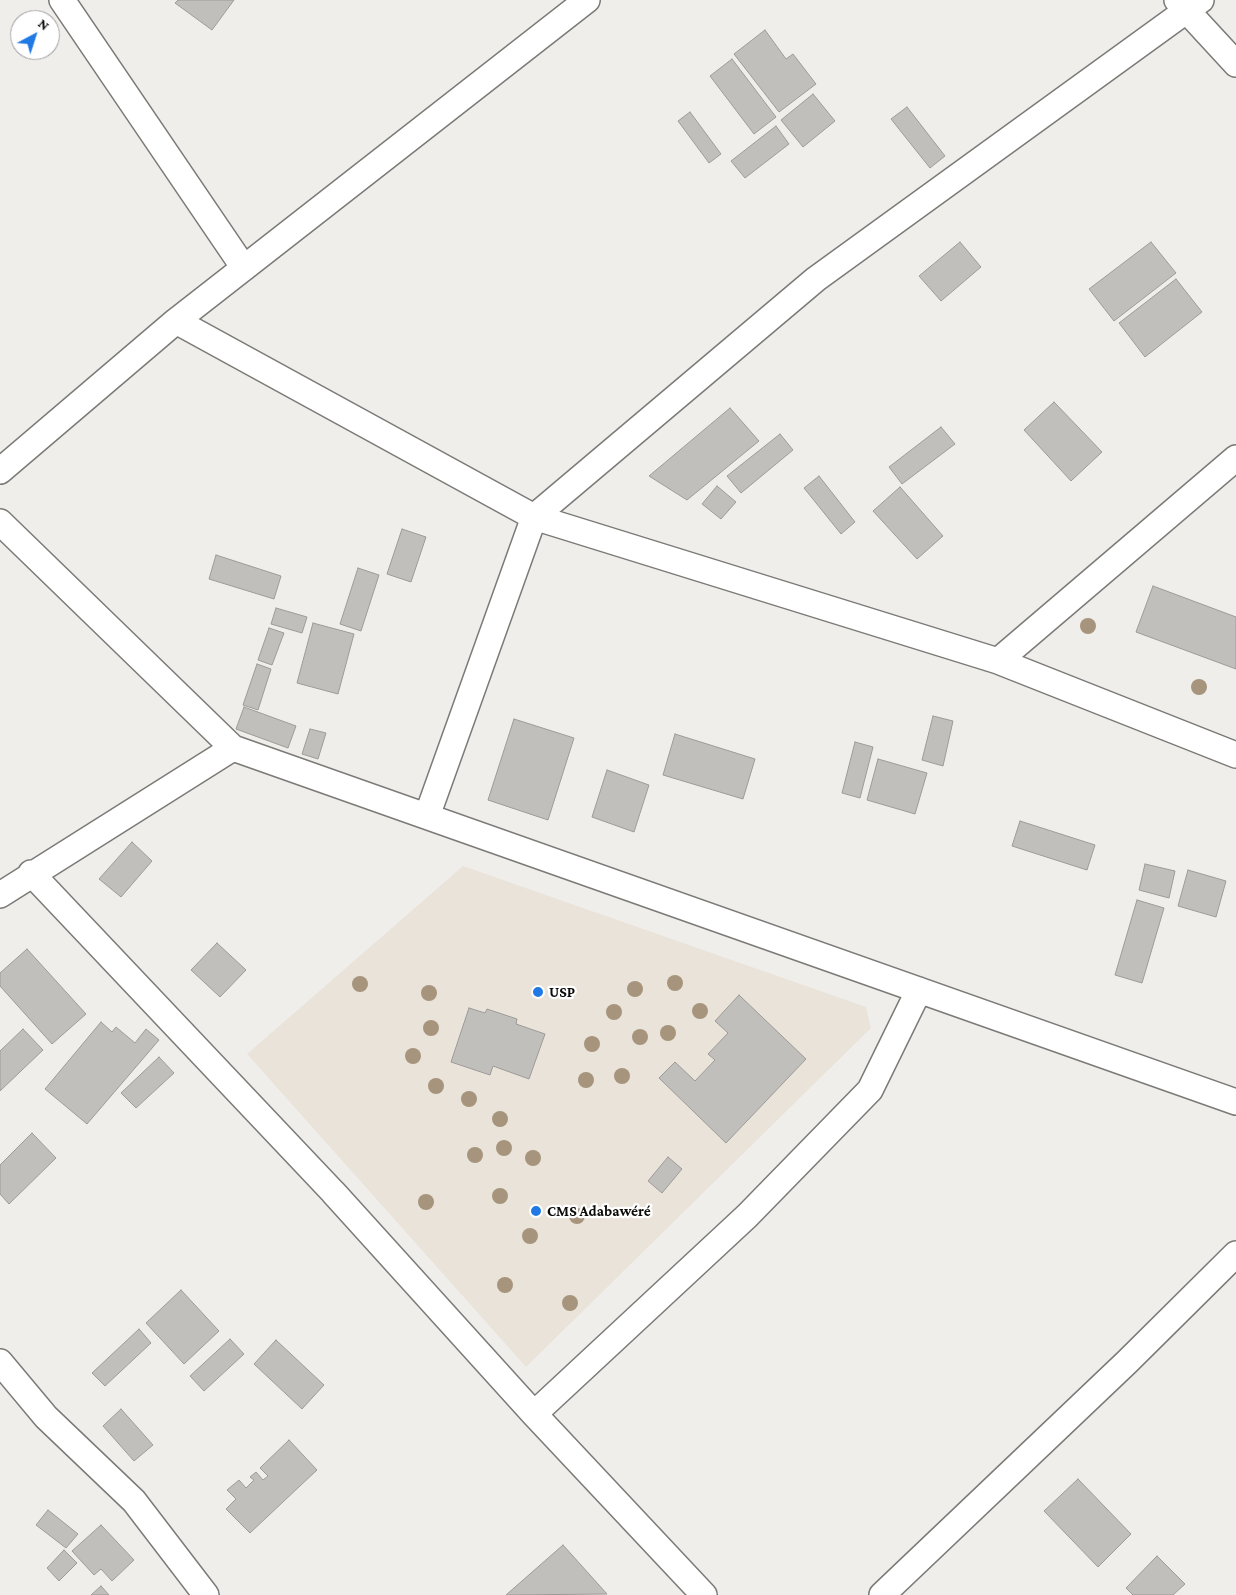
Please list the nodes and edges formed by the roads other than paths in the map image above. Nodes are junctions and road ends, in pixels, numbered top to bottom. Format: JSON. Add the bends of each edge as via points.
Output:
{"nodes":[{"id":1,"x":62,"y":0,"type":"edge"},
{"id":2,"x":587,"y":0,"type":"edge"},
{"id":3,"x":1188,"y":4,"type":"edge"},
{"id":4,"x":1236,"y":64,"type":"edge"},
{"id":5,"x":244,"y":268,"type":"junction"},
{"id":6,"x":176,"y":321,"type":"junction"},
{"id":7,"x":1236,"y":458,"type":"edge"},
{"id":8,"x":0,"y":471,"type":"edge"},
{"id":9,"x":534,"y":517,"type":"junction"},
{"id":10,"x":0,"y":522,"type":"edge"},
{"id":11,"x":998,"y":661,"type":"junction"},
{"id":12,"x":233,"y":748,"type":"junction"},
{"id":13,"x":1236,"y":755,"type":"edge"},
{"id":14,"x":428,"y":816,"type":"junction"},
{"id":15,"x":31,"y":873,"type":"junction"},
{"id":16,"x":0,"y":895,"type":"edge"},
{"id":17,"x":920,"y":990,"type":"junction"},
{"id":18,"x":1236,"y":1102,"type":"edge"},
{"id":19,"x":1236,"y":1254,"type":"edge"},
{"id":20,"x":0,"y":1362,"type":"edge"},
{"id":21,"x":534,"y":1414,"type":"junction"},
{"id":22,"x":194,"y":1591,"type":"edge"},
{"id":23,"x":704,"y":1595,"type":"edge"},
{"id":24,"x":882,"y":1595,"type":"edge"}],
"edges":[{"from":1,"to":5,"type":"street"},
{"from":2,"to":5,"type":"street"},
{"from":3,"to":4,"type":"street"},
{"from":3,"to":9,"type":"street","via":[[816,279]]},
{"from":5,"to":6,"type":"street"},
{"from":6,"to":8,"type":"street"},
{"from":6,"to":9,"type":"street"},
{"from":7,"to":11,"type":"street"},
{"from":9,"to":11,"type":"street"},
{"from":9,"to":14,"type":"street"},
{"from":10,"to":12,"type":"street"},
{"from":11,"to":13,"type":"street"},
{"from":12,"to":14,"type":"street"},
{"from":12,"to":15,"type":"street"},
{"from":14,"to":17,"type":"street"},
{"from":15,"to":16,"type":"street"},
{"from":15,"to":21,"type":"street","via":[[333,1192]]},
{"from":17,"to":18,"type":"street"},
{"from":17,"to":21,"type":"street","via":[[870,1090],[747,1216]]},
{"from":19,"to":24,"type":"street"},
{"from":20,"to":22,"type":"street","via":[[46,1417],[134,1501]]},
{"from":21,"to":23,"type":"street"}]}
